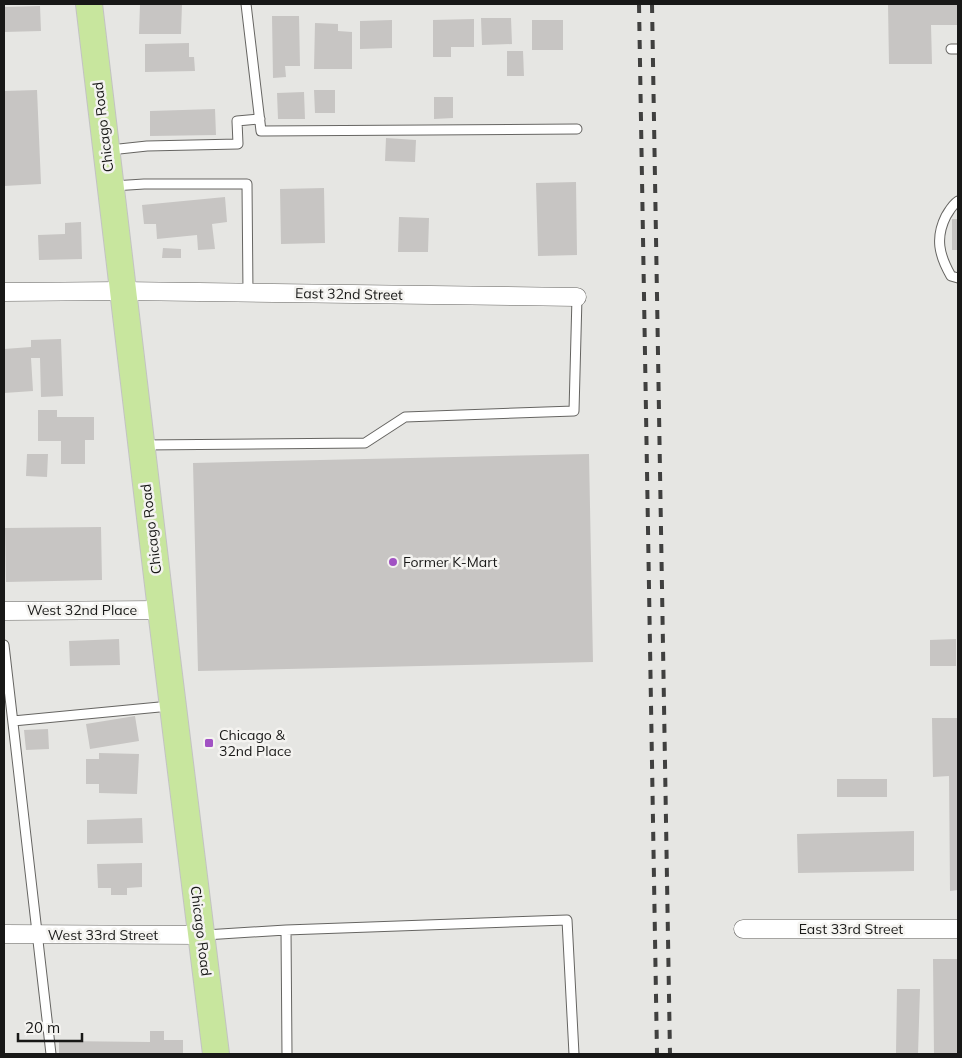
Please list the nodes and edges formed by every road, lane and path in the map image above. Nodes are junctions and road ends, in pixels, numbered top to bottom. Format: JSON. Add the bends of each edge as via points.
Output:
{"nodes":[{"id":1,"x":89,"y":4,"type":"edge"},
{"id":2,"x":246,"y":4,"type":"edge"},
{"id":3,"x":260,"y":119,"type":"junction"},
{"id":4,"x":577,"y":129,"type":"dead end"},
{"id":5,"x":106,"y":150,"type":"junction"},
{"id":6,"x":110,"y":187,"type":"junction"},
{"id":7,"x":958,"y":202,"type":"edge"},
{"id":8,"x":958,"y":278,"type":"edge"},
{"id":9,"x":122,"y":291,"type":"junction"},
{"id":10,"x":4,"y":292,"type":"edge"},
{"id":11,"x":248,"y":292,"type":"junction"},
{"id":12,"x":577,"y":297,"type":"joint"},
{"id":13,"x":141,"y":445,"type":"junction"},
{"id":14,"x":160,"y":610,"type":"junction"},
{"id":15,"x":4,"y":611,"type":"edge"},
{"id":16,"x":4,"y":645,"type":"edge"},
{"id":17,"x":173,"y":706,"type":"junction"},
{"id":18,"x":12,"y":721,"type":"junction"},
{"id":19,"x":743,"y":929,"type":"dead end"},
{"id":20,"x":958,"y":929,"type":"edge"},
{"id":21,"x":286,"y":930,"type":"junction"},
{"id":22,"x":4,"y":934,"type":"edge"},
{"id":23,"x":37,"y":934,"type":"junction"},
{"id":24,"x":202,"y":935,"type":"junction"},
{"id":25,"x":51,"y":1054,"type":"edge"},
{"id":26,"x":216,"y":1054,"type":"edge"},
{"id":27,"x":287,"y":1054,"type":"edge"},
{"id":28,"x":574,"y":1054,"type":"edge"}],
"edges":[{"from":1,"to":5,"type":"main road","name":"Chicago Road"},
{"from":2,"to":3,"type":"lane"},
{"from":3,"to":4,"type":"lane","via":[[261,131]]},
{"from":3,"to":5,"type":"lane","via":[[237,121],[238,144]]},
{"from":5,"to":6,"type":"main road","name":"Chicago Road"},
{"from":6,"to":9,"type":"main road","name":"Chicago Road"},
{"from":6,"to":11,"type":"lane","via":[[247,184]]},
{"from":7,"to":8,"type":"lane","via":[[952,204],[939,232],[943,262],[951,276]]},
{"from":9,"to":10,"type":"street","name":"East 32nd Street"},
{"from":9,"to":11,"type":"street","name":"East 32nd Street"},
{"from":9,"to":13,"type":"main road","name":"Chicago Road"},
{"from":11,"to":12,"type":"street","name":"East 32nd Street"},
{"from":12,"to":13,"type":"lane","via":[[574,411],[405,417],[365,443]]},
{"from":13,"to":14,"type":"main road","name":"Chicago Road"},
{"from":14,"to":15,"type":"street","name":"West 32nd Place"},
{"from":14,"to":17,"type":"main road","name":"Chicago Road"},
{"from":16,"to":18,"type":"lane"},
{"from":17,"to":18,"type":"lane"},
{"from":17,"to":24,"type":"main road","name":"Chicago Road"},
{"from":18,"to":23,"type":"lane"},
{"from":19,"to":20,"type":"street","name":"East 33rd Street"},
{"from":21,"to":24,"type":"lane"},
{"from":21,"to":27,"type":"lane"},
{"from":21,"to":28,"type":"lane","via":[[567,920]]},
{"from":22,"to":23,"type":"street","name":"West 33rd Street"},
{"from":23,"to":24,"type":"street","name":"West 33rd Street"},
{"from":23,"to":25,"type":"lane"},
{"from":24,"to":26,"type":"main road","name":"Chicago Road"}]}
